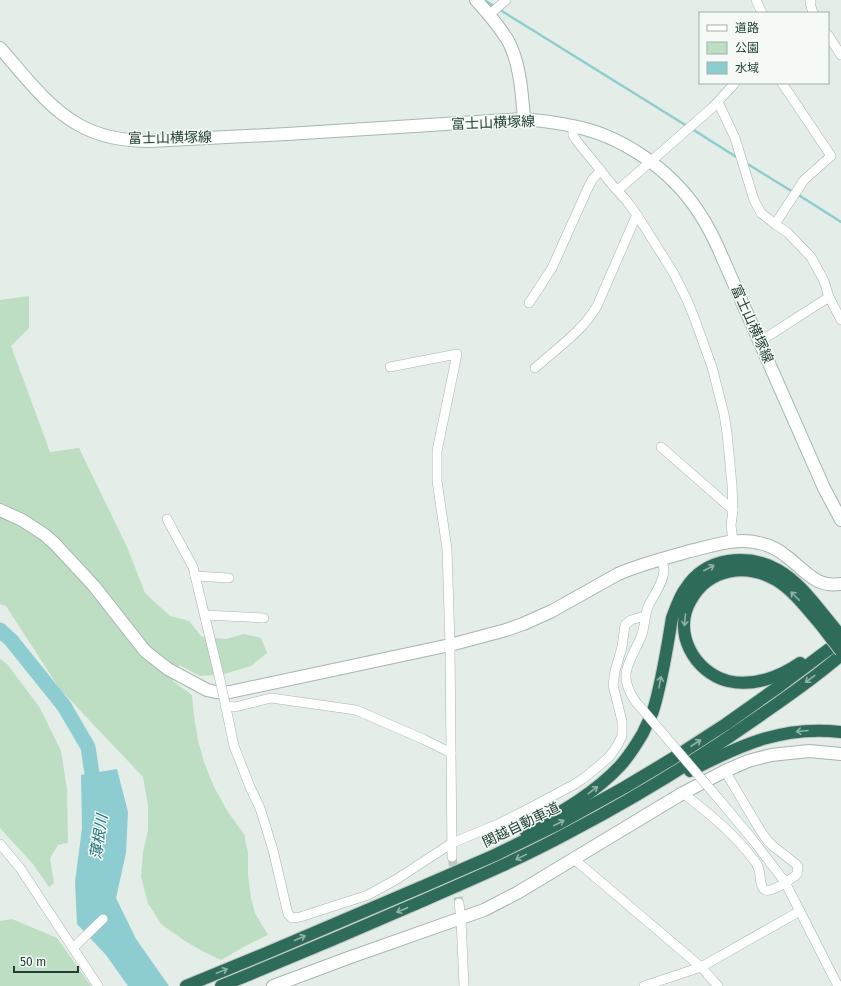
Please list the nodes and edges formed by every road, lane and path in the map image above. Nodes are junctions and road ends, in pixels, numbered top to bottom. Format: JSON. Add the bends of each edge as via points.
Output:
{"nodes":[{"id":1,"x":476,"y":0,"type":"edge"},
{"id":2,"x":506,"y":0,"type":"edge"},
{"id":3,"x":756,"y":0,"type":"edge"},
{"id":4,"x":811,"y":0,"type":"edge"},
{"id":5,"x":762,"y":12,"type":"edge"},
{"id":6,"x":814,"y":12,"type":"edge"},
{"id":7,"x":489,"y":15,"type":"junction"},
{"id":8,"x":829,"y":37,"type":"edge"},
{"id":9,"x":0,"y":48,"type":"edge"},
{"id":10,"x":841,"y":55,"type":"edge"},
{"id":11,"x":734,"y":84,"type":"edge"},
{"id":12,"x":783,"y":84,"type":"edge"},
{"id":13,"x":718,"y":102,"type":"junction"},
{"id":14,"x":524,"y":120,"type":"junction"},
{"id":15,"x":573,"y":126,"type":"junction"},
{"id":16,"x":650,"y":162,"type":"junction"},
{"id":17,"x":601,"y":170,"type":"junction"},
{"id":18,"x":618,"y":190,"type":"junction"},
{"id":19,"x":637,"y":215,"type":"junction"},
{"id":20,"x":775,"y":224,"type":"junction"},
{"id":21,"x":829,"y":297,"type":"junction"},
{"id":22,"x":529,"y":303,"type":"dead end"},
{"id":23,"x":841,"y":318,"type":"edge"},
{"id":24,"x":759,"y":342,"type":"junction"},
{"id":25,"x":390,"y":367,"type":"dead end"},
{"id":26,"x":535,"y":368,"type":"dead end"},
{"id":27,"x":661,"y":447,"type":"dead end"},
{"id":28,"x":0,"y":510,"type":"edge"},
{"id":29,"x":733,"y":510,"type":"junction"},
{"id":30,"x":167,"y":519,"type":"dead end"},
{"id":31,"x":841,"y":520,"type":"edge"},
{"id":32,"x":733,"y":541,"type":"junction"},
{"id":33,"x":662,"y":559,"type":"junction"},
{"id":34,"x":195,"y":576,"type":"junction"},
{"id":35,"x":229,"y":578,"type":"dead end"},
{"id":36,"x":841,"y":584,"type":"edge"},
{"id":37,"x":205,"y":615,"type":"junction"},
{"id":38,"x":645,"y":616,"type":"junction"},
{"id":39,"x":264,"y":618,"type":"dead end"},
{"id":40,"x":824,"y":622,"type":"junction"},
{"id":41,"x":841,"y":631,"type":"edge"},
{"id":42,"x":841,"y":636,"type":"edge"},
{"id":43,"x":841,"y":640,"type":"edge"},
{"id":44,"x":450,"y":645,"type":"junction"},
{"id":45,"x":841,"y":651,"type":"edge"},
{"id":46,"x":841,"y":655,"type":"edge"},
{"id":47,"x":225,"y":705,"type":"junction"},
{"id":48,"x":841,"y":732,"type":"edge"},
{"id":49,"x":451,"y":752,"type":"junction"},
{"id":50,"x":841,"y":754,"type":"edge"},
{"id":51,"x":725,"y":771,"type":"junction"},
{"id":52,"x":683,"y":793,"type":"junction"},
{"id":53,"x":568,"y":834,"type":"junction"},
{"id":54,"x":452,"y":843,"type":"junction"},
{"id":55,"x":0,"y":844,"type":"edge"},
{"id":56,"x":452,"y":857,"type":"tunnel mouth"},
{"id":57,"x":574,"y":859,"type":"junction"},
{"id":58,"x":785,"y":882,"type":"junction"},
{"id":59,"x":426,"y":885,"type":"junction"},
{"id":60,"x":459,"y":903,"type":"tunnel mouth"},
{"id":61,"x":800,"y":911,"type":"junction"},
{"id":62,"x":461,"y":918,"type":"junction"},
{"id":63,"x":103,"y":919,"type":"dead end"},
{"id":64,"x":72,"y":948,"type":"junction"},
{"id":65,"x":701,"y":967,"type":"junction"},
{"id":66,"x":275,"y":985,"type":"edge"},
{"id":67,"x":98,"y":986,"type":"edge"},
{"id":68,"x":186,"y":986,"type":"edge"},
{"id":69,"x":220,"y":986,"type":"edge"},
{"id":70,"x":464,"y":986,"type":"edge"},
{"id":71,"x":644,"y":986,"type":"edge"},
{"id":72,"x":718,"y":986,"type":"edge"},
{"id":73,"x":838,"y":986,"type":"edge"}],
"edges":[{"from":1,"to":7,"type":"street"},
{"from":2,"to":7,"type":"street"},
{"from":3,"to":5,"type":"street"},
{"from":4,"to":6,"type":"street"},
{"from":7,"to":14,"type":"street","via":[[508,40],[515,59]]},
{"from":8,"to":10,"type":"street"},
{"from":9,"to":14,"type":"street","name":"富士山横塚線","via":[[44,97],[79,125],[108,136],[128,140],[295,134]]},
{"from":11,"to":13,"type":"street"},
{"from":12,"to":20,"type":"street","via":[[831,156],[804,180]]},
{"from":13,"to":16,"type":"street"},
{"from":13,"to":20,"type":"street","via":[[735,138],[754,200],[761,213]]},
{"from":14,"to":15,"type":"street","name":"富士山横塚線"},
{"from":15,"to":16,"type":"street","name":"富士山横塚線","via":[[612,139]]},
{"from":15,"to":17,"type":"street","via":[[576,140]]},
{"from":16,"to":18,"type":"street"},
{"from":16,"to":24,"type":"street","name":"富士山横塚線","via":[[675,182],[707,225]]},
{"from":17,"to":18,"type":"street"},
{"from":17,"to":22,"type":"street","via":[[589,185],[552,268]]},
{"from":18,"to":19,"type":"street"},
{"from":19,"to":26,"type":"street","via":[[592,315],[575,334]]},
{"from":19,"to":29,"type":"street","via":[[680,285],[712,367],[727,433]]},
{"from":20,"to":21,"type":"street","via":[[788,233],[811,257],[824,281]]},
{"from":21,"to":23,"type":"street"},
{"from":21,"to":24,"type":"street"},
{"from":24,"to":31,"type":"street","name":"富士山横塚線","via":[[824,488]]},
{"from":25,"to":44,"type":"street","via":[[457,354],[437,451],[437,481],[447,549]]},
{"from":27,"to":29,"type":"street"},
{"from":28,"to":44,"type":"street","via":[[28,523],[55,544],[94,586],[144,650],[168,669],[207,690],[230,692]]},
{"from":29,"to":32,"type":"street"},
{"from":30,"to":34,"type":"street","via":[[193,567]]},
{"from":32,"to":33,"type":"street"},
{"from":32,"to":36,"type":"street","via":[[752,541],[768,546],[785,555],[818,581]]},
{"from":33,"to":38,"type":"street","via":[[663,575]]},
{"from":33,"to":44,"type":"street","via":[[618,574],[552,611],[523,624]]},
{"from":34,"to":35,"type":"street"},
{"from":34,"to":37,"type":"street"},
{"from":37,"to":39,"type":"street"},
{"from":37,"to":47,"type":"street","bridge":true},
{"from":38,"to":54,"type":"street","via":[[627,622],[624,628],[613,685],[622,721],[622,733],[609,757],[575,784],[498,824]]},
{"from":38,"to":58,"type":"street","bridge":true,"via":[[644,631],[628,663],[626,674],[629,691],[762,850]]},
{"from":40,"to":41,"type":"highway","one_way":true,"via":[[782,585],[767,576],[744,570],[733,571],[722,573],[704,583],[690,600],[685,620],[686,641],[695,660],[712,674],[732,682],[756,682],[792,668]]},
{"from":40,"to":42,"type":"highway","bridge":true},
{"from":40,"to":45,"type":"highway","bridge":true},
{"from":59,"to":40,"type":"highway","one_way":true,"via":[[480,858],[578,801],[621,766],[637,743],[652,712],[672,618],[680,596],[702,571],[720,563],[737,560],[768,565],[798,585]]},
{"from":59,"to":43,"type":"highway","name":"関越自動車道","one_way":true,"via":[[560,823],[625,787],[726,724]]},
{"from":44,"to":49,"type":"street"},
{"from":46,"to":53,"type":"highway","name":"関越自動車道","one_way":true,"via":[[728,738],[682,768]]},
{"from":47,"to":49,"type":"street","via":[[235,707],[271,698],[356,710]]},
{"from":47,"to":54,"type":"street","via":[[234,746],[260,808],[290,917],[300,917],[368,896]]},
{"from":48,"to":53,"type":"highway","one_way":true,"via":[[797,732],[749,743]]},
{"from":49,"to":54,"type":"street"},
{"from":50,"to":51,"type":"street","via":[[809,751],[776,754],[748,761]]},
{"from":51,"to":52,"type":"street"},
{"from":51,"to":58,"type":"street","via":[[767,840],[798,867],[797,874]]},
{"from":52,"to":57,"type":"street"},
{"from":52,"to":58,"type":"street","via":[[736,838],[756,863],[765,890],[772,890]]},
{"from":53,"to":69,"type":"highway","name":"関越自動車道","one_way":true,"via":[[497,868]]},
{"from":54,"to":56,"type":"street"},
{"from":55,"to":64,"type":"street","via":[[20,868]]},
{"from":57,"to":62,"type":"street","via":[[517,893],[484,910]]},
{"from":57,"to":65,"type":"street"},
{"from":58,"to":61,"type":"street"},
{"from":68,"to":59,"type":"highway","name":"関越自動車道","one_way":true},
{"from":60,"to":62,"type":"street"},
{"from":61,"to":65,"type":"street"},
{"from":61,"to":73,"type":"street"},
{"from":62,"to":66,"type":"street"},
{"from":62,"to":70,"type":"street"},
{"from":63,"to":64,"type":"street"},
{"from":64,"to":67,"type":"street"},
{"from":65,"to":71,"type":"street"},
{"from":65,"to":72,"type":"street"}]}
